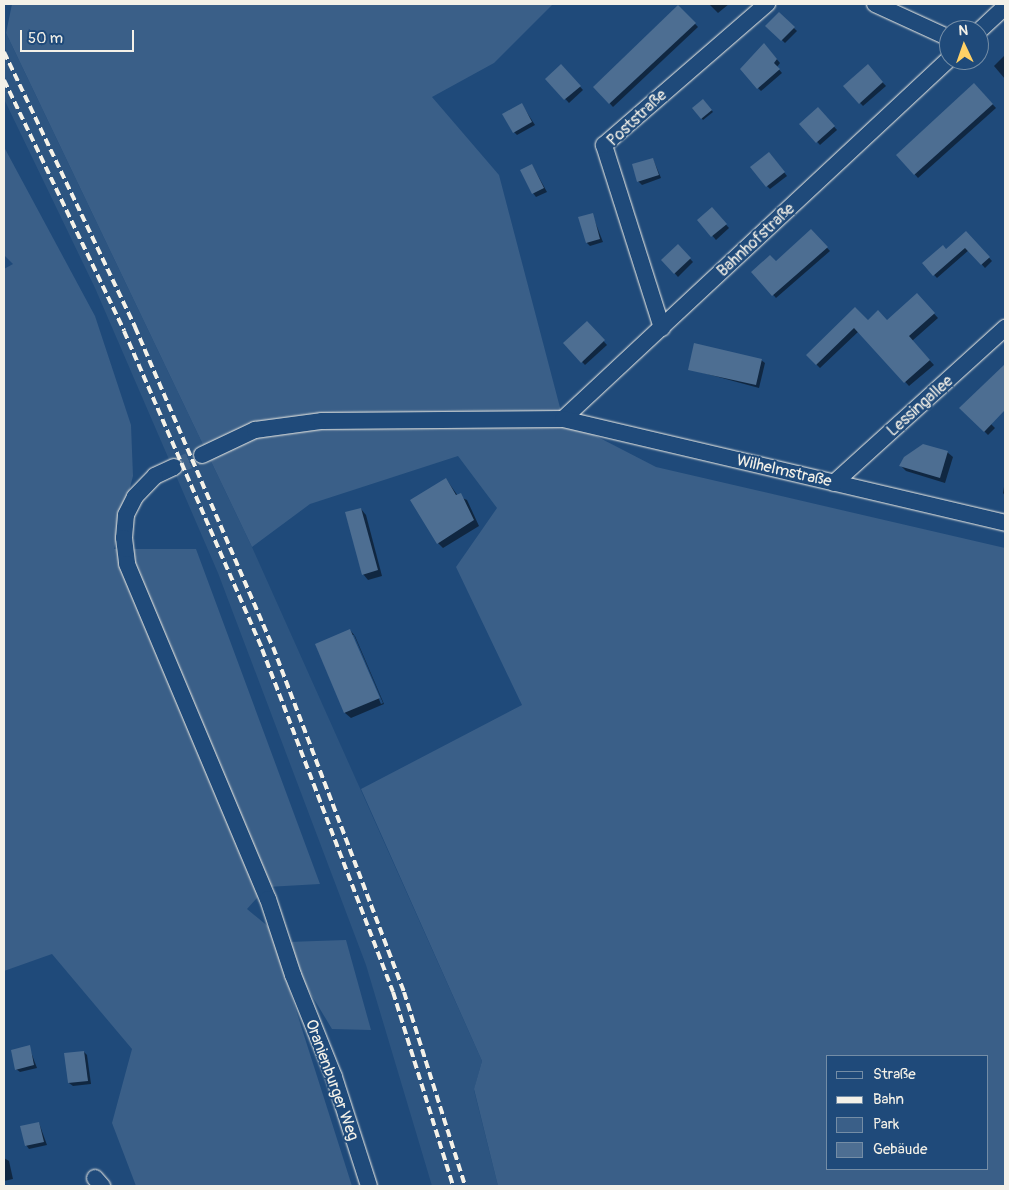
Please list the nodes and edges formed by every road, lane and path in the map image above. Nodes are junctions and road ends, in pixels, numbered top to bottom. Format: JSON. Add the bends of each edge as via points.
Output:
{"nodes":[{"id":1,"x":767,"y":4,"type":"edge"},
{"id":2,"x":875,"y":4,"type":"edge"},
{"id":3,"x":1005,"y":7,"type":"edge"},
{"id":4,"x":989,"y":22,"type":"edge"},
{"id":5,"x":939,"y":33,"type":"edge"},
{"id":6,"x":939,"y":68,"type":"edge"},
{"id":7,"x":662,"y":328,"type":"junction"},
{"id":8,"x":1005,"y":328,"type":"edge"},
{"id":9,"x":563,"y":419,"type":"junction"},
{"id":10,"x":202,"y":455,"type":"tunnel mouth"},
{"id":11,"x":174,"y":467,"type":"tunnel mouth"},
{"id":12,"x":834,"y":483,"type":"junction"},
{"id":13,"x":1005,"y":523,"type":"edge"},
{"id":14,"x":369,"y":1186,"type":"edge"}],
"edges":[{"from":1,"to":7,"type":"street","name":"Poststraße","via":[[604,146]]},
{"from":2,"to":5,"type":"street"},
{"from":3,"to":4,"type":"street"},
{"from":6,"to":7,"type":"street","name":"Bahnhofstraße"},
{"from":7,"to":9,"type":"street","name":"Bahnhofstraße"},
{"from":8,"to":12,"type":"street","name":"Lessingallee"},
{"from":9,"to":10,"type":"street","name":"Wilhelmstraße","via":[[322,421],[255,430]]},
{"from":9,"to":12,"type":"street","name":"Wilhelmstraße"},
{"from":11,"to":14,"type":"street","name":"Oranienburger Weg","via":[[155,476],[136,497],[126,515],[127,564],[268,899],[292,975],[334,1077]]},
{"from":12,"to":13,"type":"street","name":"Wilhelmstraße"}]}
